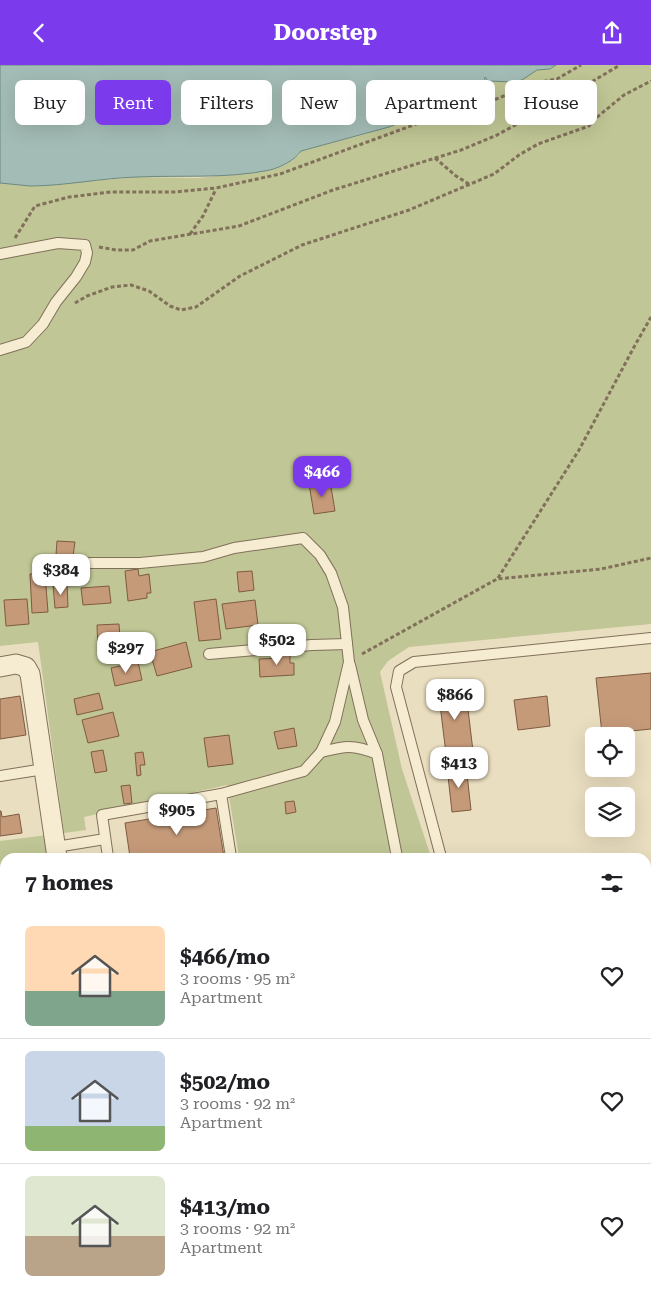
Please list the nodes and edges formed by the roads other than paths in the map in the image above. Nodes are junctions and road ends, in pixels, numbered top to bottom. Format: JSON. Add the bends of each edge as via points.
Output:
{"nodes":[{"id":1,"x":3,"y":253,"type":"edge"},
{"id":2,"x":0,"y":350,"type":"edge"},
{"id":3,"x":90,"y":563,"type":"dead end"},
{"id":4,"x":651,"y":638,"type":"edge"},
{"id":5,"x":347,"y":644,"type":"junction"},
{"id":6,"x":209,"y":654,"type":"dead end"},
{"id":7,"x":349,"y":662,"type":"junction"},
{"id":8,"x":0,"y":667,"type":"edge"},
{"id":9,"x":321,"y":752,"type":"junction"},
{"id":10,"x":377,"y":754,"type":"junction"},
{"id":11,"x":44,"y":769,"type":"junction"},
{"id":12,"x":0,"y":776,"type":"edge"},
{"id":13,"x":221,"y":794,"type":"junction"},
{"id":14,"x":105,"y":839,"type":"junction"},
{"id":15,"x":56,"y":852,"type":"edge"},
{"id":16,"x":107,"y":853,"type":"edge"},
{"id":17,"x":230,"y":853,"type":"edge"},
{"id":18,"x":396,"y":853,"type":"edge"},
{"id":19,"x":440,"y":853,"type":"edge"}],
"edges":[{"from":1,"to":2,"type":"lane","via":[[58,243],[85,245],[87,253],[76,277],[43,324],[26,342]]},
{"from":3,"to":5,"type":"lane","via":[[140,563],[203,557],[234,548],[303,537],[331,573],[343,607]]},
{"from":4,"to":19,"type":"lane","via":[[414,661],[399,671],[396,687]]},
{"from":5,"to":6,"type":"lane"},
{"from":5,"to":7,"type":"lane"},
{"from":7,"to":9,"type":"lane","via":[[335,722]]},
{"from":7,"to":10,"type":"lane","via":[[363,720]]},
{"from":8,"to":11,"type":"street","via":[[16,664],[26,667],[30,674]]},
{"from":9,"to":10,"type":"lane","via":[[359,747]]},
{"from":9,"to":13,"type":"lane","via":[[304,771]]},
{"from":10,"to":18,"type":"lane"},
{"from":11,"to":12,"type":"lane"},
{"from":11,"to":15,"type":"street"},
{"from":13,"to":14,"type":"lane","via":[[102,815]]},
{"from":13,"to":17,"type":"lane"},
{"from":14,"to":15,"type":"lane"},
{"from":14,"to":16,"type":"lane"}]}
